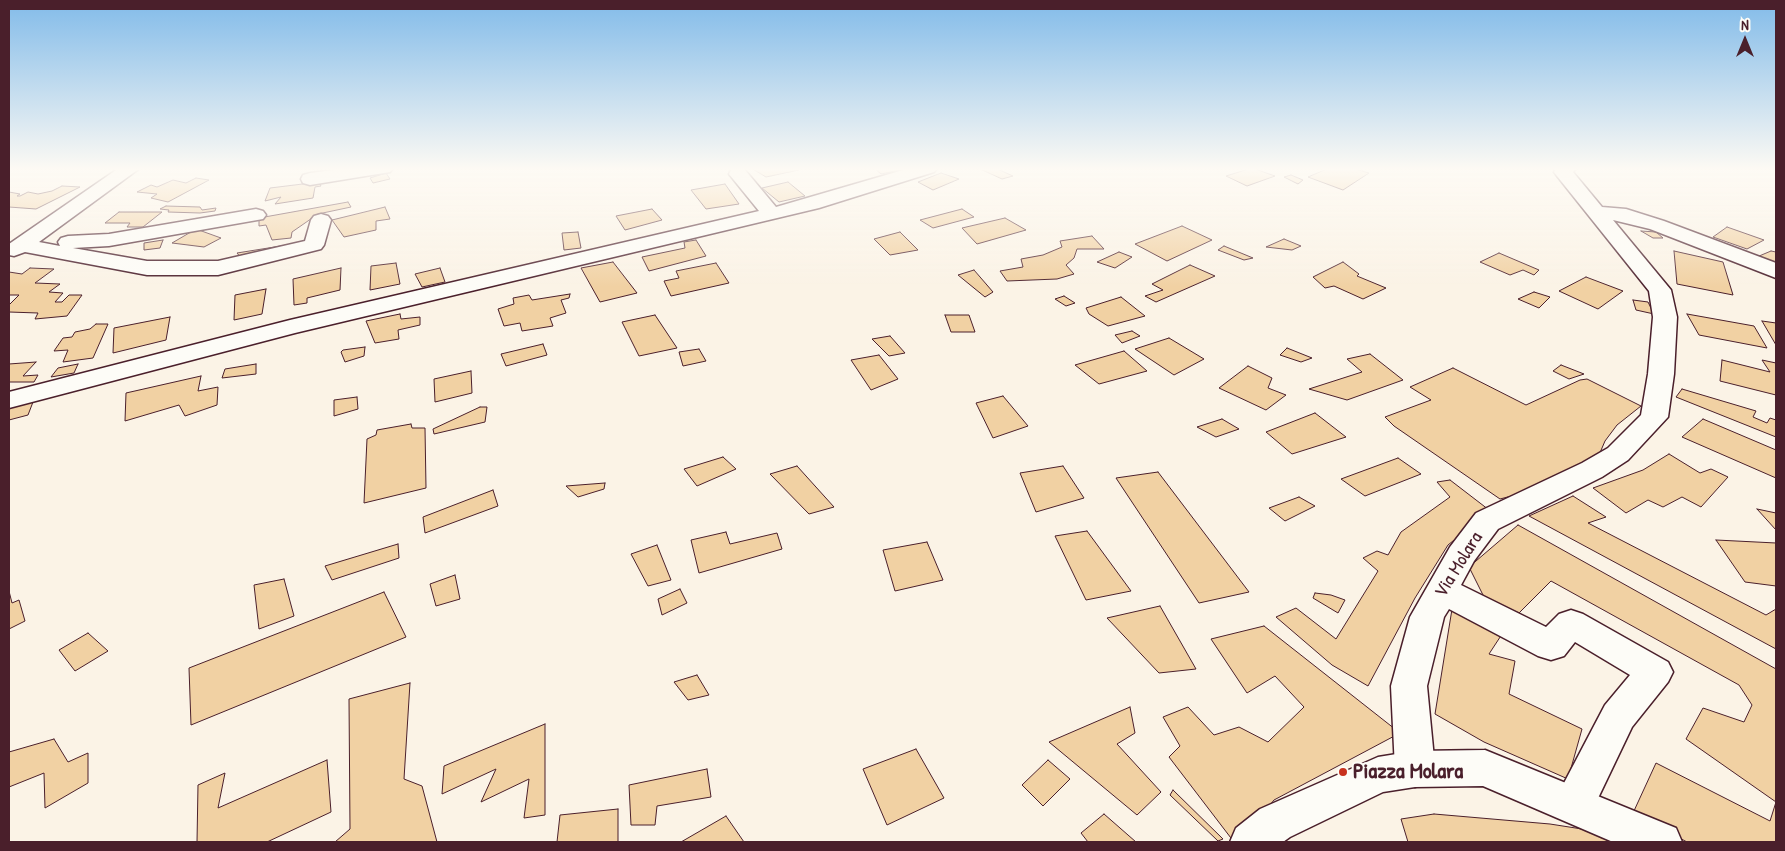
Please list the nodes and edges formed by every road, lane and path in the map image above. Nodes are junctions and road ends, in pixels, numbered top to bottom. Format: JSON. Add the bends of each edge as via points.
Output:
{"nodes":[{"id":1,"x":75,"y":208,"type":"edge"},
{"id":2,"x":767,"y":208,"type":"edge"},
{"id":3,"x":797,"y":208,"type":"edge"},
{"id":4,"x":1592,"y":208,"type":"edge"},
{"id":5,"x":1596,"y":212,"type":"junction"},
{"id":6,"x":772,"y":214,"type":"junction"},
{"id":7,"x":256,"y":215,"type":"dead end"},
{"id":8,"x":321,"y":220,"type":"dead end"},
{"id":9,"x":15,"y":249,"type":"edge"},
{"id":10,"x":1776,"y":271,"type":"edge"},
{"id":11,"x":9,"y":400,"type":"edge"},
{"id":12,"x":1442,"y":590,"type":"junction"},
{"id":13,"x":1415,"y":769,"type":"junction"},
{"id":14,"x":1574,"y":804,"type":"junction"},
{"id":15,"x":1251,"y":842,"type":"edge"},
{"id":16,"x":1661,"y":842,"type":"edge"}],
"edges":[{"from":1,"to":9,"type":"street"},
{"from":2,"to":6,"type":"street"},
{"from":3,"to":6,"type":"street"},
{"from":4,"to":5,"type":"street","name":"Via Molara"},
{"from":5,"to":10,"type":"street","via":[[1626,215],[1657,225]]},
{"from":5,"to":12,"type":"street","name":"Via Molara","via":[[1660,290],[1665,317],[1654,417],[1618,454],[1488,520],[1461,555]]},
{"from":6,"to":11,"type":"street","via":[[290,328]]},
{"from":7,"to":9,"type":"street","via":[[109,240]]},
{"from":8,"to":9,"type":"street","via":[[314,245],[218,268],[147,268]]},
{"from":12,"to":13,"type":"street","name":"Via Molara","via":[[1427,617],[1409,686]]},
{"from":12,"to":14,"type":"street","via":[[1551,646],[1571,622],[1655,672],[1618,716]]},
{"from":13,"to":14,"type":"street","via":[[1485,768]]},
{"from":13,"to":15,"type":"street","via":[[1378,775],[1275,823]]},
{"from":14,"to":16,"type":"street"}]}
